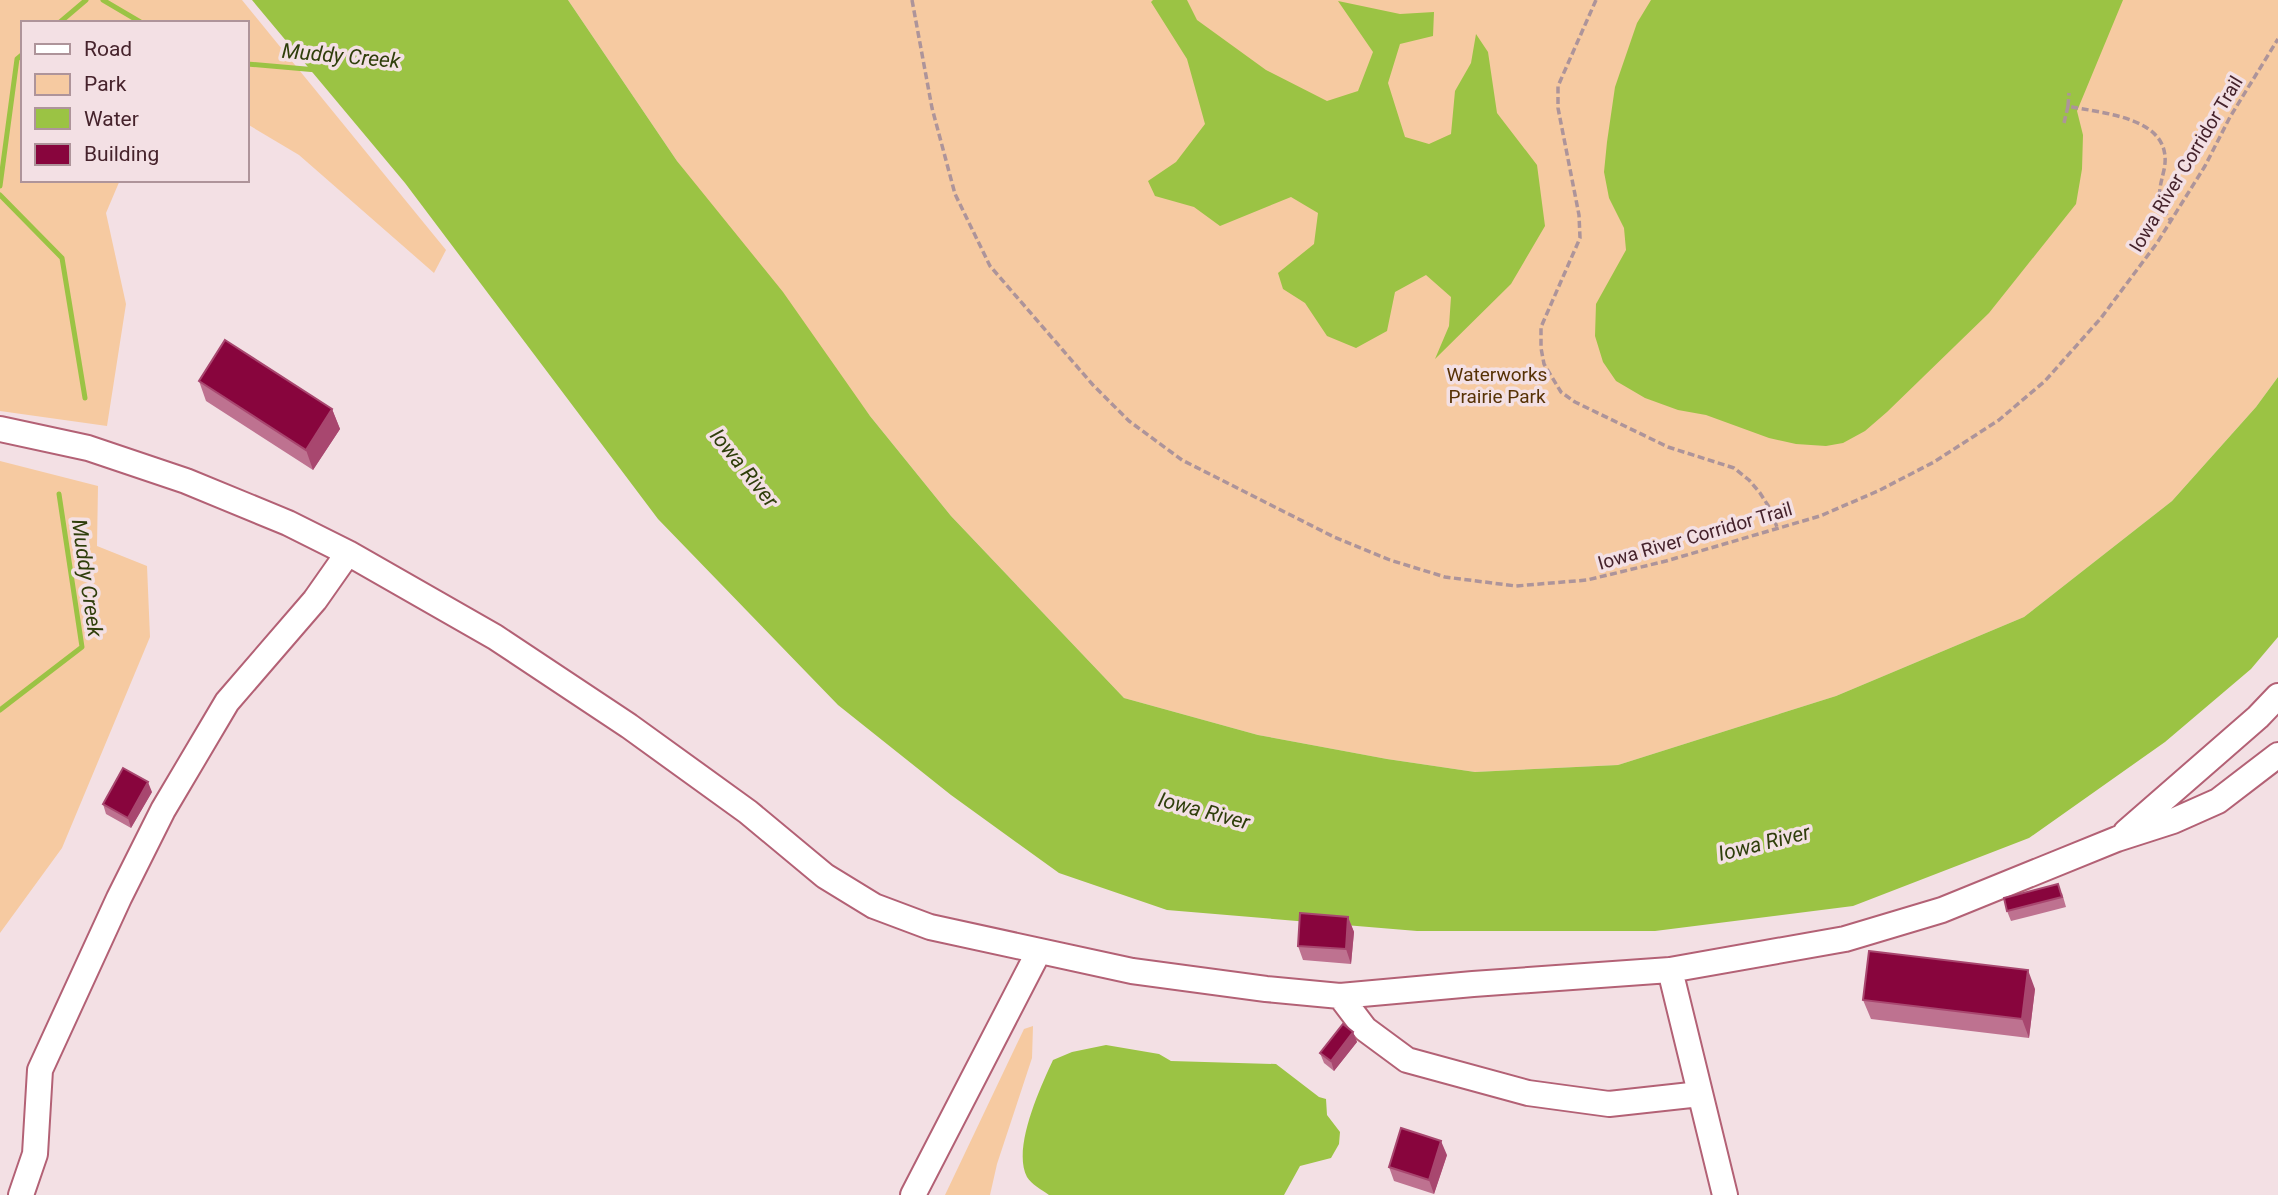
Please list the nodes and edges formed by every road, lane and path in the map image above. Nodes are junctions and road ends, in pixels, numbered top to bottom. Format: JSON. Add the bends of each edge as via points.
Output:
{"nodes":[{"id":1,"x":912,"y":0,"type":"edge"},
{"id":2,"x":1596,"y":0,"type":"edge"},
{"id":3,"x":2278,"y":39,"type":"edge"},
{"id":4,"x":2069,"y":93,"type":"dead end"},
{"id":5,"x":2068,"y":106,"type":"junction"},
{"id":6,"x":2064,"y":123,"type":"dead end"},
{"id":7,"x":2171,"y":221,"type":"junction"},
{"id":8,"x":0,"y":429,"type":"edge"},
{"id":9,"x":1777,"y":527,"type":"junction"},
{"id":10,"x":348,"y":553,"type":"junction"},
{"id":11,"x":2278,"y":695,"type":"edge"},
{"id":12,"x":2278,"y":755,"type":"edge"},
{"id":13,"x":2117,"y":839,"type":"junction"},
{"id":14,"x":1039,"y":951,"type":"junction"},
{"id":15,"x":1670,"y":970,"type":"junction"},
{"id":16,"x":1340,"y":996,"type":"junction"},
{"id":17,"x":1700,"y":1094,"type":"junction"},
{"id":18,"x":21,"y":1195,"type":"edge"},
{"id":19,"x":913,"y":1195,"type":"edge"},
{"id":20,"x":1725,"y":1195,"type":"edge"}],
"edges":[{"from":1,"to":9,"type":"path","name":"Iowa River Corridor Trail","via":[[932,108],[955,194],[990,266],[1093,385],[1129,421],[1182,460],[1334,537],[1390,560],[1445,577],[1516,586],[1587,580]]},
{"from":2,"to":9,"type":"path","via":[[1558,86],[1580,238],[1541,327],[1544,363],[1561,391],[1575,402],[1668,447],[1734,468],[1760,493]]},
{"from":3,"to":7,"type":"path","name":"Iowa River Corridor Trail"},
{"from":4,"to":5,"type":"path"},
{"from":5,"to":6,"type":"path"},
{"from":5,"to":7,"type":"path","via":[[2133,121],[2154,133],[2166,160],[2159,205]]},
{"from":7,"to":9,"type":"path","name":"Iowa River Corridor Trail","via":[[2101,318],[2045,381],[1999,420],[1878,491],[1821,516]]},
{"from":8,"to":10,"type":"lane","via":[[88,448],[187,481]]},
{"from":10,"to":14,"type":"lane","via":[[495,637],[618,718],[748,812],[825,876],[874,906],[930,927]]},
{"from":10,"to":18,"type":"lane","via":[[315,600],[227,702],[158,821],[40,1070],[35,1154]]},
{"from":11,"to":13,"type":"lane"},
{"from":12,"to":13,"type":"lane","via":[[2218,800]]},
{"from":13,"to":15,"type":"lane","via":[[1942,910],[1857,935]]},
{"from":14,"to":16,"type":"lane","via":[[1132,971]]},
{"from":14,"to":19,"type":"lane"},
{"from":15,"to":16,"type":"lane"},
{"from":15,"to":17,"type":"lane"},
{"from":16,"to":17,"type":"lane","via":[[1365,1029],[1408,1060],[1528,1093],[1609,1104]]},
{"from":17,"to":20,"type":"lane"}]}
